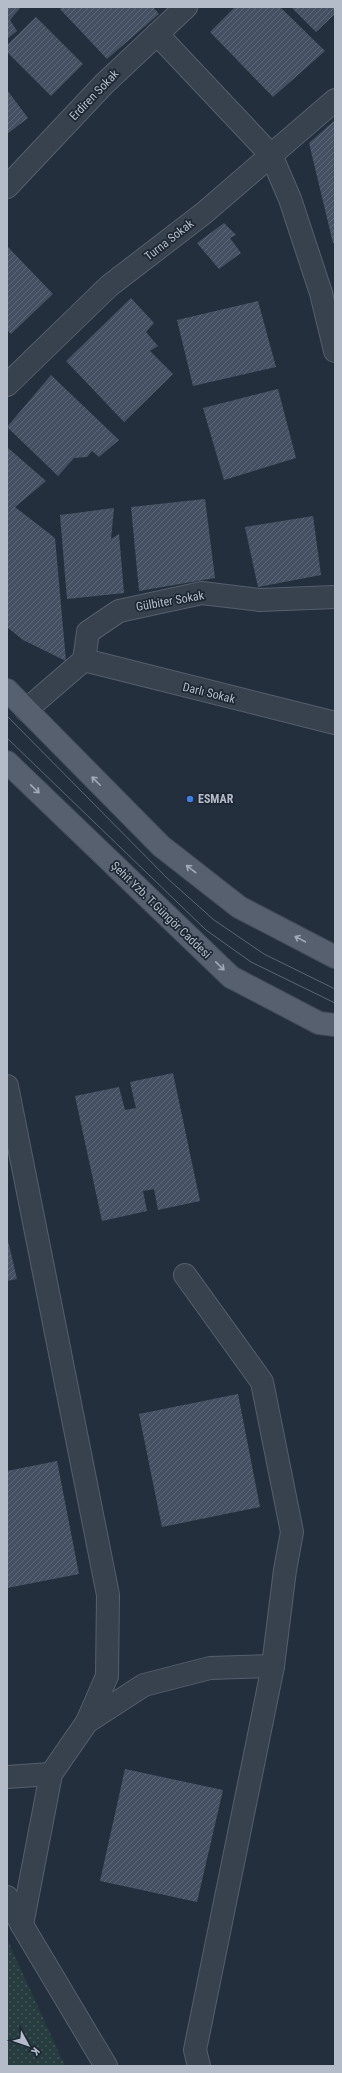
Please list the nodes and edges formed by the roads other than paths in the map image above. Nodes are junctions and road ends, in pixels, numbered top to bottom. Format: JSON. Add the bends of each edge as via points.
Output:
{"nodes":[{"id":1,"x":186,"y":7,"type":"edge"},
{"id":2,"x":156,"y":34,"type":"junction"},
{"id":3,"x":335,"y":100,"type":"edge"},
{"id":4,"x":271,"y":155,"type":"junction"},
{"id":5,"x":7,"y":188,"type":"edge"},
{"id":6,"x":335,"y":351,"type":"edge"},
{"id":7,"x":7,"y":385,"type":"edge"},
{"id":8,"x":335,"y":597,"type":"edge"},
{"id":9,"x":84,"y":660,"type":"junction"},
{"id":10,"x":7,"y":690,"type":"edge"},
{"id":11,"x":26,"y":710,"type":"junction"},
{"id":12,"x":335,"y":723,"type":"edge"},
{"id":13,"x":7,"y":762,"type":"edge"},
{"id":14,"x":335,"y":957,"type":"edge"},
{"id":15,"x":335,"y":1025,"type":"edge"},
{"id":16,"x":7,"y":1086,"type":"edge"},
{"id":17,"x":185,"y":1275,"type":"dead end"},
{"id":18,"x":272,"y":1666,"type":"junction"},
{"id":19,"x":87,"y":1722,"type":"junction"},
{"id":20,"x":51,"y":1774,"type":"junction"},
{"id":21,"x":7,"y":1777,"type":"edge"},
{"id":22,"x":7,"y":1896,"type":"edge"},
{"id":23,"x":22,"y":1925,"type":"junction"},
{"id":24,"x":106,"y":2066,"type":"edge"},
{"id":25,"x":199,"y":2066,"type":"edge"}],
"edges":[{"from":1,"to":2,"type":"street","name":"Erdiren Sokak"},
{"from":2,"to":4,"type":"street"},
{"from":2,"to":5,"type":"street","name":"Erdiren Sokak","via":[[104,84]]},
{"from":3,"to":4,"type":"street","name":"Turna Sokak"},
{"from":4,"to":6,"type":"street","via":[[290,199],[321,293]]},
{"from":4,"to":7,"type":"street","name":"Turna Sokak","via":[[204,213],[109,286]]},
{"from":8,"to":9,"type":"street","name":"Gülbiter Sokak","via":[[260,600],[202,593],[119,611],[88,632]]},
{"from":9,"to":11,"type":"street"},
{"from":9,"to":12,"type":"street","name":"Darlı Sokak"},
{"from":10,"to":11,"type":"main road"},
{"from":14,"to":11,"type":"main road","one_way":true,"via":[[239,906],[162,846]]},
{"from":13,"to":15,"type":"main road","name":"Şehit Yzb. T.Güngör Caddesi","one_way":true,"via":[[231,977],[319,1023]]},
{"from":16,"to":19,"type":"street","via":[[108,1595],[107,1676]]},
{"from":17,"to":18,"type":"street","via":[[262,1382],[292,1532]]},
{"from":18,"to":19,"type":"street","via":[[210,1668],[144,1685]]},
{"from":18,"to":25,"type":"street","via":[[195,2050]]},
{"from":19,"to":20,"type":"street"},
{"from":20,"to":21,"type":"street"},
{"from":20,"to":23,"type":"street"},
{"from":22,"to":23,"type":"street"},
{"from":23,"to":24,"type":"street"}]}
